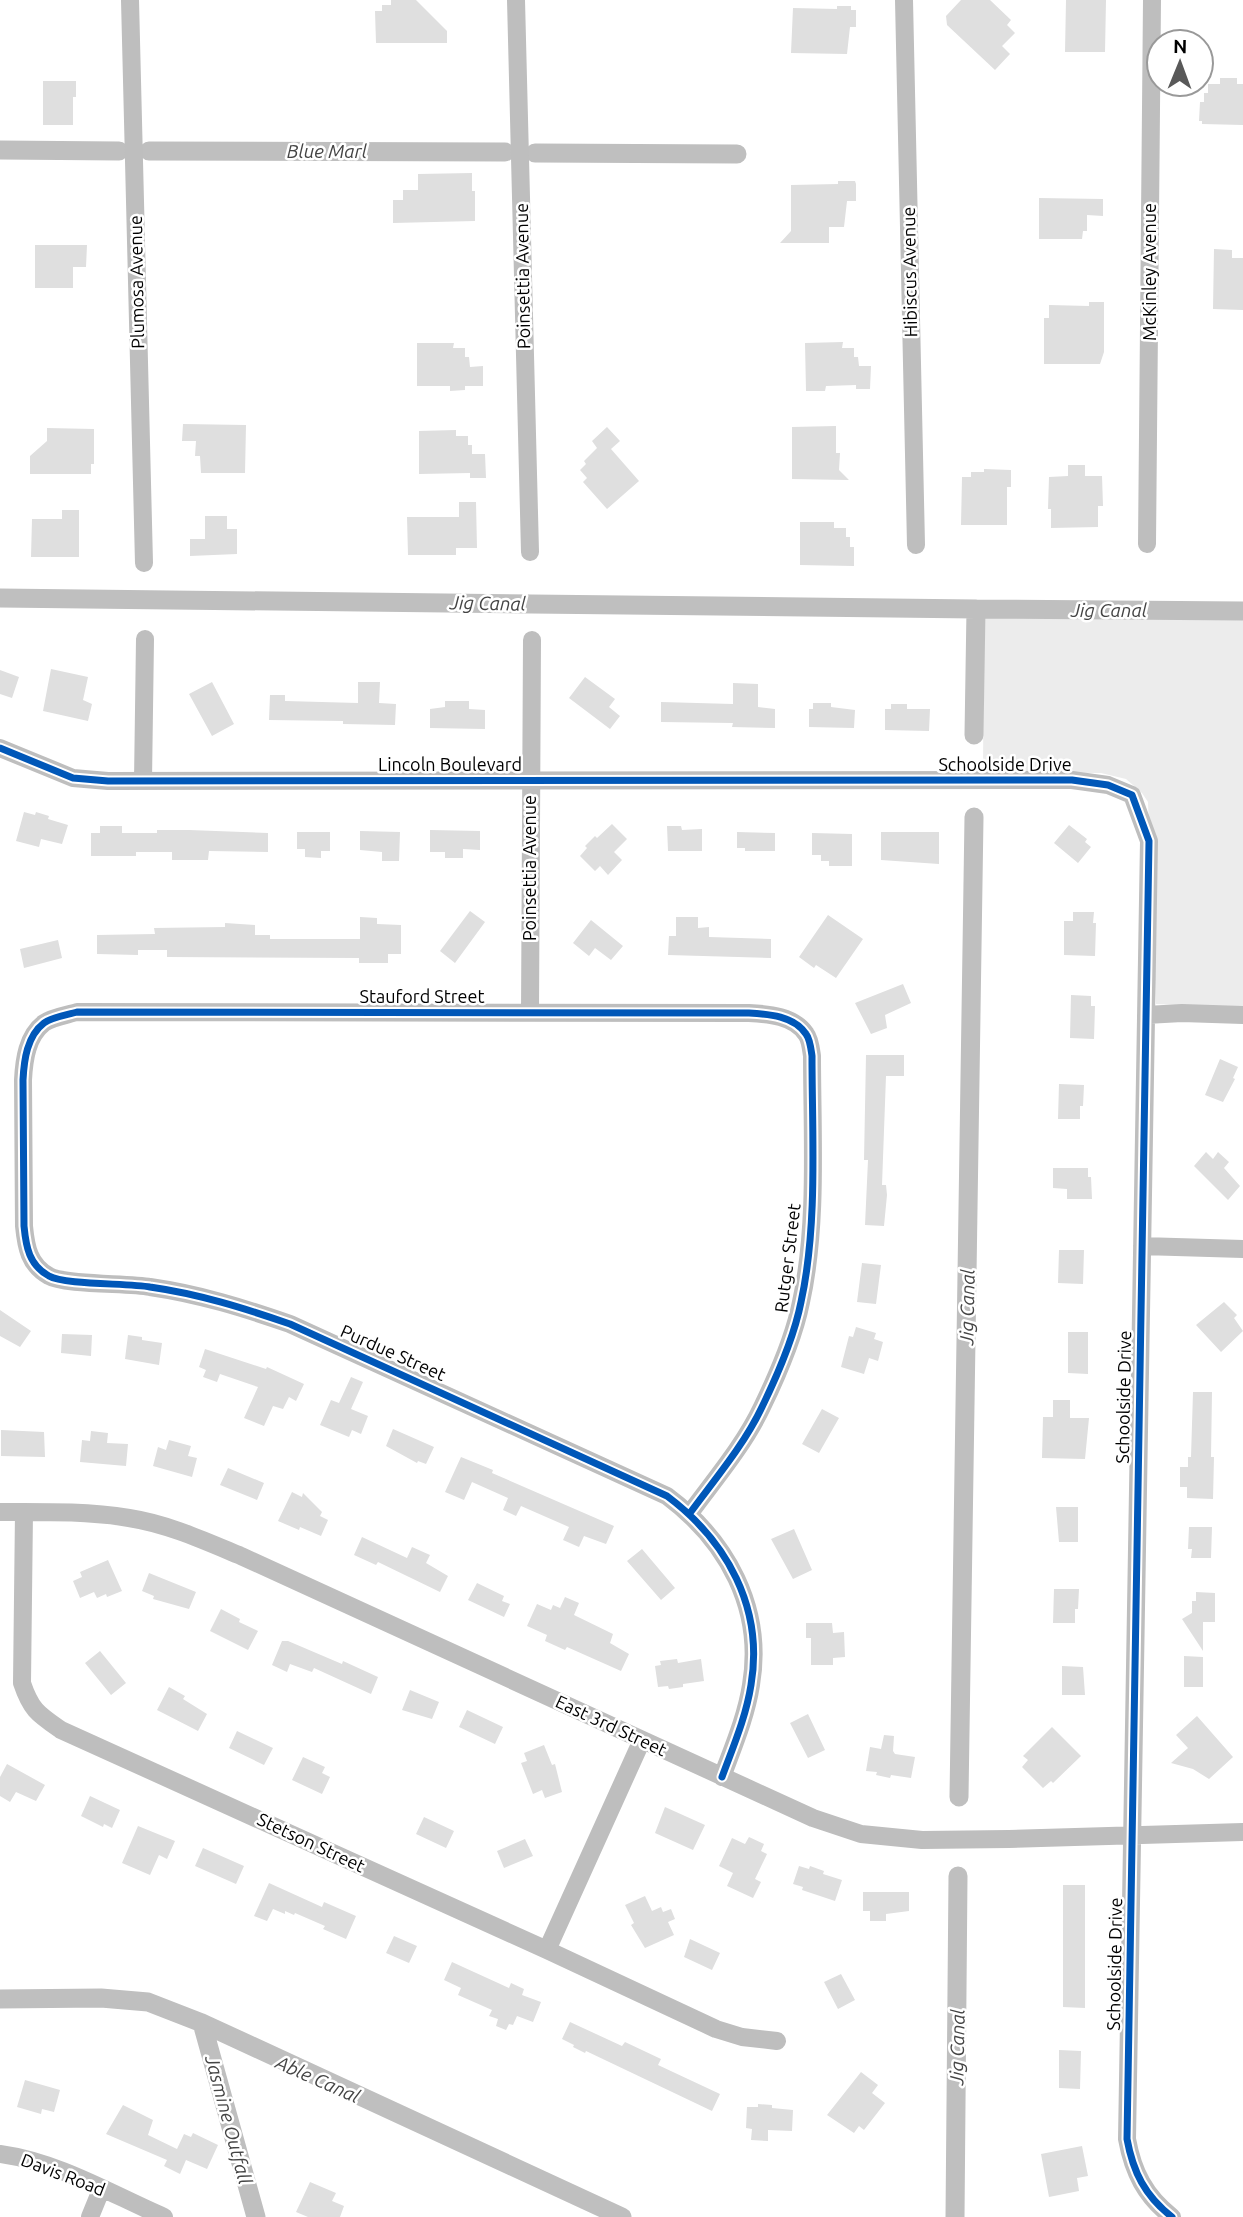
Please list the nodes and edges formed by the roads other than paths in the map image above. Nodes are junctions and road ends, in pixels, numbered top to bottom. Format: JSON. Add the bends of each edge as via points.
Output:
{"nodes":[{"id":1,"x":130,"y":0,"type":"edge"},
{"id":2,"x":516,"y":0,"type":"edge"},
{"id":3,"x":904,"y":0,"type":"edge"},
{"id":4,"x":1152,"y":0,"type":"edge"},
{"id":5,"x":1147,"y":544,"type":"dead end"},
{"id":6,"x":916,"y":545,"type":"dead end"},
{"id":7,"x":530,"y":552,"type":"dead end"},
{"id":8,"x":144,"y":563,"type":"dead end"},
{"id":9,"x":145,"y":639,"type":"dead end"},
{"id":10,"x":532,"y":640,"type":"dead end"},
{"id":11,"x":0,"y":748,"type":"edge"},
{"id":12,"x":143,"y":781,"type":"junction"},
{"id":13,"x":530,"y":781,"type":"junction"},
{"id":14,"x":905,"y":781,"type":"joint"},
{"id":15,"x":530,"y":1013,"type":"junction"},
{"id":16,"x":1146,"y":1015,"type":"junction"},
{"id":17,"x":1243,"y":1015,"type":"edge"},
{"id":18,"x":45,"y":1022,"type":"joint"},
{"id":19,"x":797,"y":1025,"type":"joint"},
{"id":20,"x":1142,"y":1246,"type":"junction"},
{"id":21,"x":1243,"y":1249,"type":"edge"},
{"id":22,"x":0,"y":1512,"type":"edge"},
{"id":23,"x":23,"y":1512,"type":"junction"},
{"id":24,"x":690,"y":1513,"type":"junction"},
{"id":25,"x":642,"y":1740,"type":"junction"},
{"id":26,"x":722,"y":1777,"type":"junction"},
{"id":27,"x":1243,"y":1832,"type":"edge"},
{"id":28,"x":1133,"y":1835,"type":"junction"},
{"id":29,"x":547,"y":1950,"type":"junction"},
{"id":30,"x":778,"y":2041,"type":"dead end"},
{"id":31,"x":0,"y":2154,"type":"edge"},
{"id":32,"x":101,"y":2190,"type":"junction"},
{"id":33,"x":90,"y":2217,"type":"edge"},
{"id":34,"x":164,"y":2217,"type":"edge"},
{"id":35,"x":1172,"y":2217,"type":"edge"}],
"edges":[{"from":1,"to":8,"type":"street","name":"Plumosa Avenue"},
{"from":2,"to":7,"type":"street","name":"Poinsettia Avenue"},
{"from":3,"to":6,"type":"street","name":"Hibiscus Avenue"},
{"from":4,"to":5,"type":"street","name":"McKinley Avenue"},
{"from":9,"to":12,"type":"street"},
{"from":10,"to":13,"type":"street","name":"Poinsettia Avenue"},
{"from":11,"to":12,"type":"street","name":"Lincoln Boulevard","via":[[74,778]]},
{"from":12,"to":13,"type":"street","name":"Lincoln Boulevard"},
{"from":13,"to":14,"type":"street","name":"Lincoln Boulevard"},
{"from":13,"to":15,"type":"street","name":"Poinsettia Avenue"},
{"from":14,"to":16,"type":"street","name":"Schoolside Drive","via":[[1072,780],[1132,794],[1149,842]]},
{"from":15,"to":18,"type":"street","name":"Stauford Street","via":[[77,1012]]},
{"from":15,"to":19,"type":"street","name":"Stauford Street","via":[[749,1013],[769,1014]]},
{"from":16,"to":17,"type":"street"},
{"from":16,"to":20,"type":"street","name":"Schoolside Drive"},
{"from":18,"to":24,"type":"street","name":"Purdue Street","via":[[32,1037],[24,1059],[24,1226],[26,1248],[35,1265],[51,1278],[151,1287],[227,1302],[290,1324],[643,1484]]},
{"from":19,"to":24,"type":"street","name":"Rutger Street","via":[[807,1035],[812,1056],[811,1193],[802,1301],[761,1409]]},
{"from":20,"to":21,"type":"street"},
{"from":20,"to":28,"type":"street","name":"Schoolside Drive"},
{"from":22,"to":23,"type":"street","name":"East 3rd Street"},
{"from":23,"to":25,"type":"street","name":"East 3rd Street","via":[[131,1518],[191,1536]]},
{"from":23,"to":29,"type":"street","name":"Stetson Street","via":[[22,1683],[29,1704],[43,1718]]},
{"from":24,"to":26,"type":"street","name":"Purdue Street","via":[[736,1574],[753,1640],[751,1685]]},
{"from":25,"to":26,"type":"street","name":"East 3rd Street"},
{"from":25,"to":29,"type":"street"},
{"from":26,"to":28,"type":"street","name":"East 3rd Street","via":[[861,1834],[922,1840]]},
{"from":27,"to":28,"type":"street","name":"East 3rd Street"},
{"from":28,"to":35,"type":"street","name":"Schoolside Drive","via":[[1127,2139],[1143,2188]]},
{"from":29,"to":30,"type":"street","name":"Stetson Street","via":[[716,2029]]},
{"from":31,"to":32,"type":"street","name":"Davis Road","via":[[40,2162]]},
{"from":32,"to":33,"type":"street"},
{"from":32,"to":34,"type":"street","name":"Davis Road"}]}
